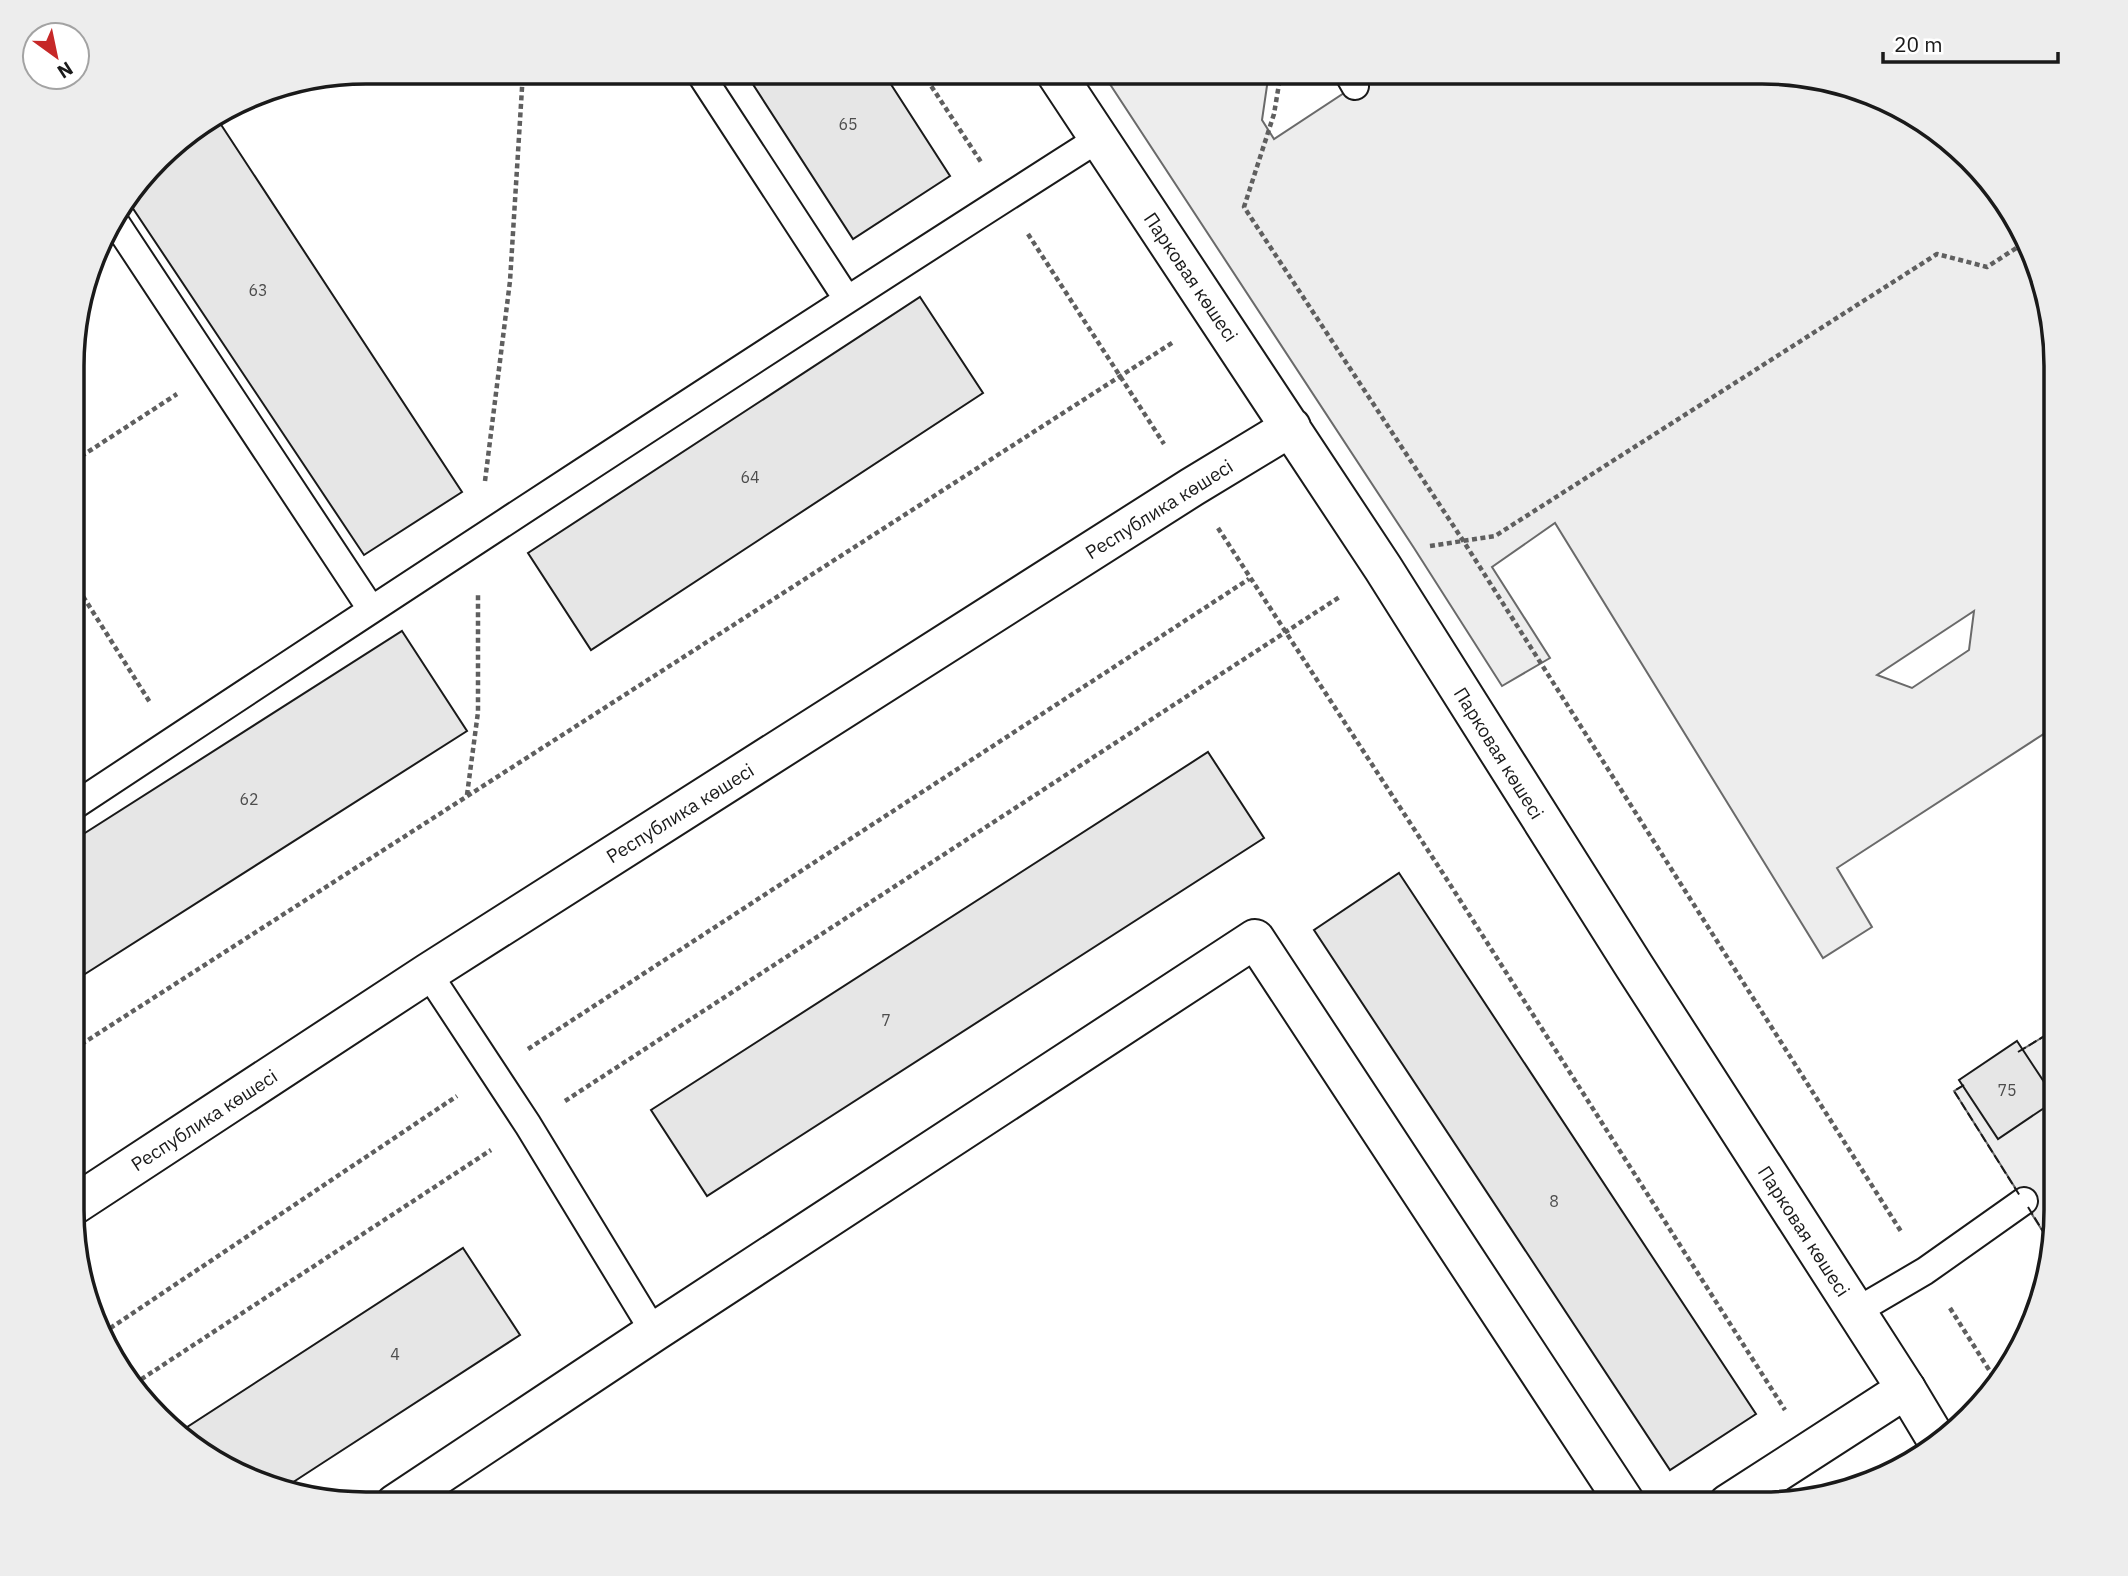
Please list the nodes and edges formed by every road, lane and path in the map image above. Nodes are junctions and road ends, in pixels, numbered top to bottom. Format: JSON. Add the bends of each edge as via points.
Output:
{"nodes":[{"id":1,"x":522,"y":84,"type":"edge"},
{"id":2,"x":707,"y":84,"type":"edge"},
{"id":3,"x":1063,"y":84,"type":"edge"},
{"id":4,"x":1279,"y":84,"type":"edge"},
{"id":5,"x":1098,"y":139,"type":"junction"},
{"id":6,"x":120,"y":229,"type":"edge"},
{"id":7,"x":2018,"y":248,"type":"edge"},
{"id":8,"x":847,"y":299,"type":"junction"},
{"id":9,"x":213,"y":370,"type":"junction"},
{"id":10,"x":1119,"y":376,"type":"dead end"},
{"id":11,"x":1290,"y":427,"type":"junction"},
{"id":12,"x":84,"y":454,"type":"edge"},
{"id":13,"x":478,"y":539,"type":"junction"},
{"id":14,"x":1464,"y":542,"type":"junction"},
{"id":15,"x":1427,"y":546,"type":"dead end"},
{"id":16,"x":1249,"y":579,"type":"dead end"},
{"id":17,"x":84,"y":598,"type":"edge"},
{"id":18,"x":370,"y":609,"type":"junction"},
{"id":19,"x":174,"y":740,"type":"junction"},
{"id":20,"x":467,"y":796,"type":"junction"},
{"id":21,"x":84,"y":799,"type":"edge"},
{"id":22,"x":428,"y":973,"type":"junction"},
{"id":23,"x":84,"y":1043,"type":"edge"},
{"id":24,"x":493,"y":1072,"type":"junction"},
{"id":25,"x":528,"y":1125,"type":"junction"},
{"id":26,"x":84,"y":1198,"type":"edge"},
{"id":27,"x":2024,"y":1201,"type":"dead end"},
{"id":28,"x":1925,"y":1271,"type":"junction"},
{"id":29,"x":1855,"y":1312,"type":"junction"},
{"id":30,"x":110,"y":1328,"type":"edge"},
{"id":31,"x":654,"y":1332,"type":"junction"},
{"id":32,"x":1992,"y":1374,"type":"edge"},
{"id":33,"x":140,"y":1380,"type":"edge"},
{"id":34,"x":1906,"y":1389,"type":"junction"},
{"id":35,"x":1933,"y":1435,"type":"edge"},
{"id":36,"x":1811,"y":1450,"type":"junction"},
{"id":37,"x":412,"y":1492,"type":"edge"},
{"id":38,"x":1618,"y":1492,"type":"edge"},
{"id":39,"x":1746,"y":1492,"type":"edge"}],
"edges":[{"from":1,"to":13,"type":"path","via":[[510,281]]},
{"from":2,"to":8,"type":"lane"},
{"from":3,"to":5,"type":"street","name":"Парковая көшесі"},
{"from":4,"to":14,"type":"path","via":[[1244,206]]},
{"from":5,"to":8,"type":"lane"},
{"from":5,"to":11,"type":"street","name":"Парковая көшесі"},
{"from":6,"to":9,"type":"lane"},
{"from":7,"to":14,"type":"path","via":[[1987,268],[1937,254],[1495,536]]},
{"from":8,"to":13,"type":"lane"},
{"from":9,"to":12,"type":"path"},
{"from":9,"to":18,"type":"lane"},
{"from":10,"to":20,"type":"path"},
{"from":11,"to":22,"type":"street","name":"Республика көшесі"},
{"from":11,"to":29,"type":"street","name":"Парковая көшесі"},
{"from":13,"to":18,"type":"lane"},
{"from":13,"to":20,"type":"path","via":[[478,712]]},
{"from":14,"to":15,"type":"path"},
{"from":14,"to":28,"type":"path"},
{"from":16,"to":24,"type":"path"},
{"from":17,"to":19,"type":"path"},
{"from":18,"to":19,"type":"lane"},
{"from":19,"to":21,"type":"lane"},
{"from":20,"to":23,"type":"path"},
{"from":22,"to":24,"type":"lane"},
{"from":22,"to":26,"type":"street","name":"Республика көшесі"},
{"from":24,"to":25,"type":"lane"},
{"from":24,"to":30,"type":"path"},
{"from":25,"to":31,"type":"lane"},
{"from":25,"to":33,"type":"path"},
{"from":25,"to":36,"type":"path","via":[[1284,633]]},
{"from":27,"to":28,"type":"lane"},
{"from":28,"to":29,"type":"lane"},
{"from":28,"to":32,"type":"path"},
{"from":29,"to":34,"type":"street","name":"Парковая көшесі"},
{"from":31,"to":37,"type":"street"},
{"from":31,"to":38,"type":"street","via":[[1255,939]]},
{"from":34,"to":35,"type":"street","name":"Парковая көшесі"},
{"from":34,"to":36,"type":"street"},
{"from":36,"to":39,"type":"street"}]}
